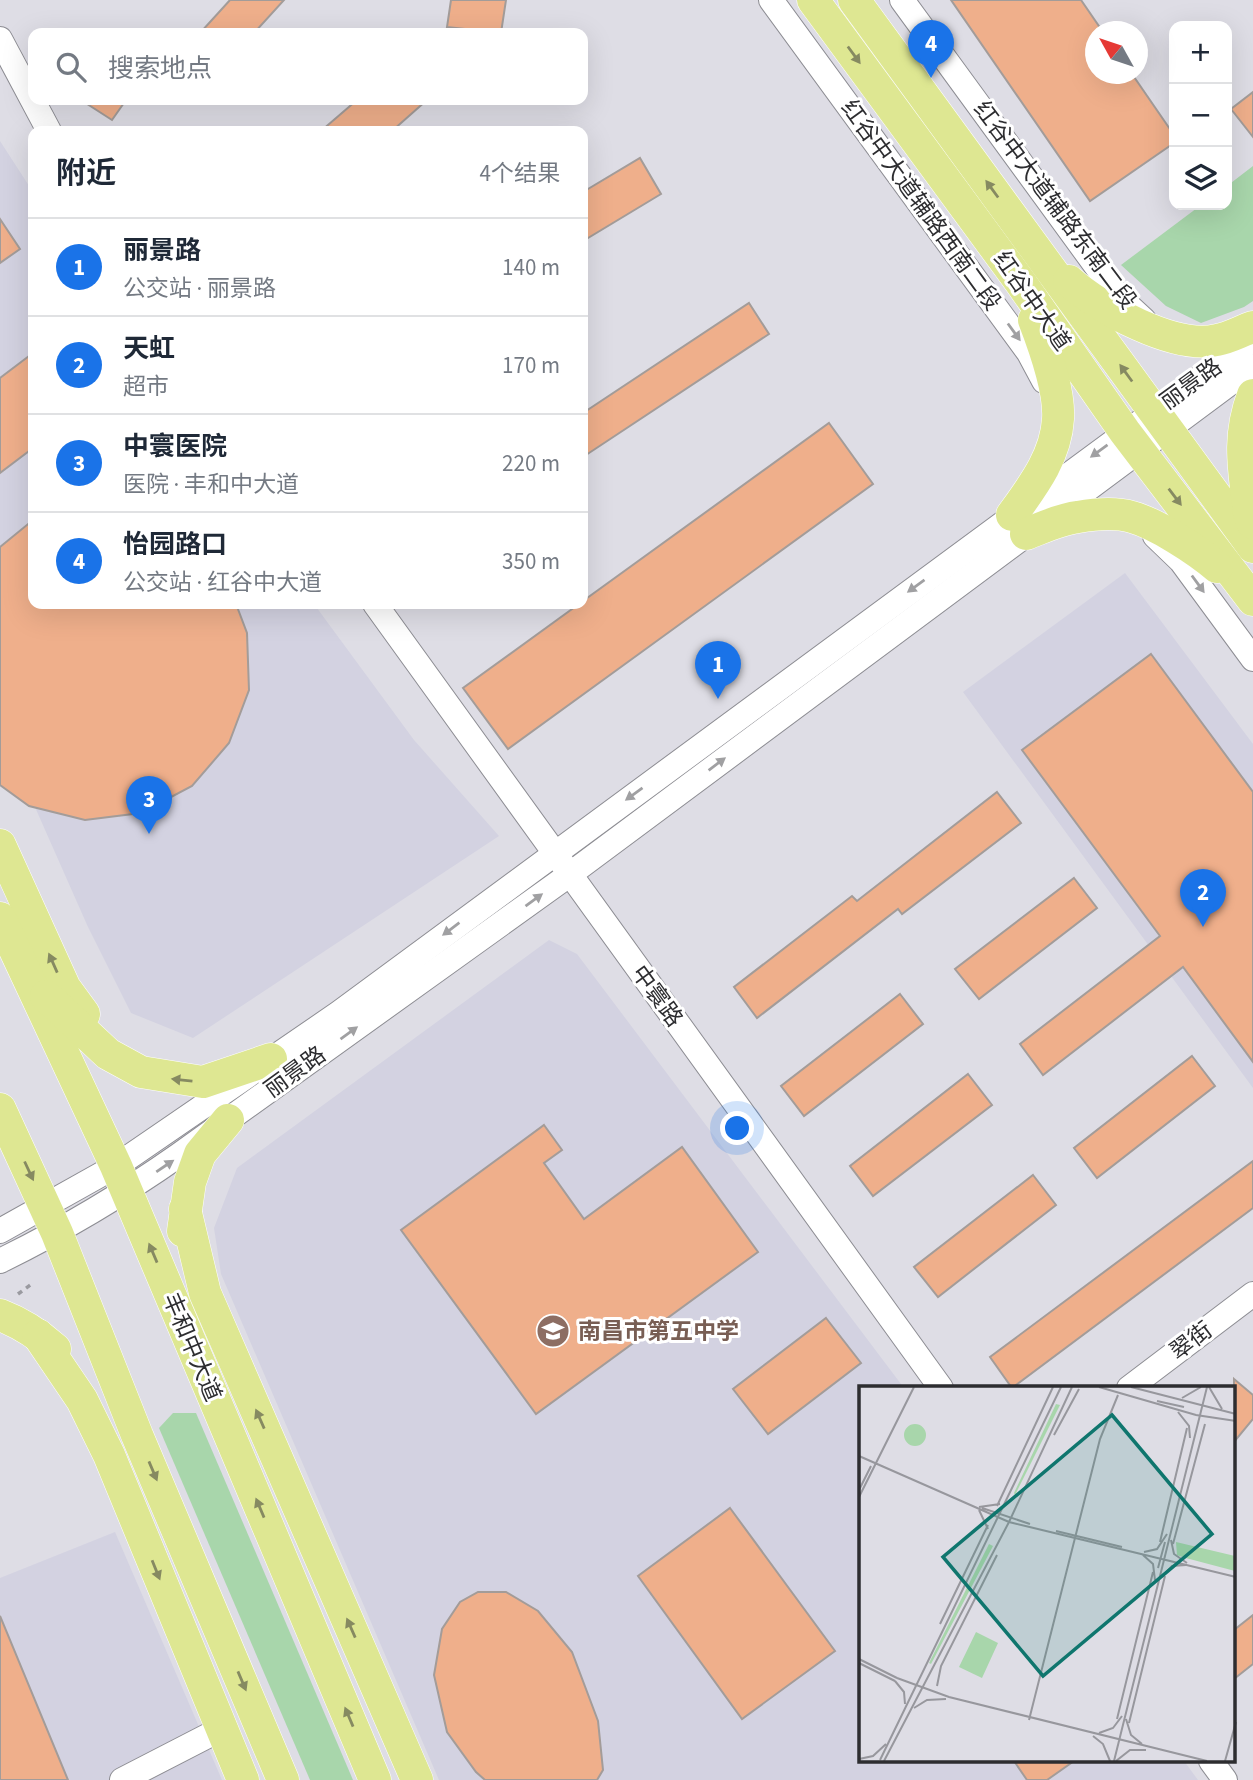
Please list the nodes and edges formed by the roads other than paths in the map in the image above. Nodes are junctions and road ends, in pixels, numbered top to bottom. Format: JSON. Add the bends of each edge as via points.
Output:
{"nodes":[{"id":1,"x":771,"y":0,"type":"edge"},
{"id":2,"x":813,"y":0,"type":"edge"},
{"id":3,"x":854,"y":0,"type":"edge"},
{"id":4,"x":902,"y":0,"type":"edge"},
{"id":5,"x":0,"y":39,"type":"edge"},
{"id":6,"x":28,"y":92,"type":"edge"},
{"id":7,"x":35,"y":105,"type":"edge"},
{"id":8,"x":46,"y":126,"type":"edge"},
{"id":9,"x":1041,"y":256,"type":"junction"},
{"id":10,"x":1020,"y":283,"type":"junction"},
{"id":11,"x":1253,"y":327,"type":"edge"},
{"id":12,"x":1164,"y":335,"type":"junction"},
{"id":13,"x":1253,"y":339,"type":"edge"},
{"id":14,"x":1253,"y":366,"type":"edge"},
{"id":15,"x":1253,"y":395,"type":"edge"},
{"id":16,"x":1059,"y":418,"type":"junction"},
{"id":17,"x":1160,"y":420,"type":"junction"},
{"id":18,"x":1242,"y":438,"type":"junction"},
{"id":19,"x":1132,"y":441,"type":"junction"},
{"id":20,"x":1253,"y":470,"type":"edge"},
{"id":21,"x":1133,"y":517,"type":"junction"},
{"id":22,"x":1253,"y":523,"type":"edge"},
{"id":23,"x":1019,"y":525,"type":"junction"},
{"id":24,"x":1253,"y":547,"type":"edge"},
{"id":25,"x":1250,"y":596,"type":"edge"},
{"id":26,"x":379,"y":609,"type":"edge"},
{"id":27,"x":1253,"y":659,"type":"edge"},
{"id":28,"x":0,"y":845,"type":"edge"},
{"id":29,"x":553,"y":853,"type":"junction"},
{"id":30,"x":569,"y":875,"type":"junction"},
{"id":31,"x":0,"y":918,"type":"edge"},
{"id":32,"x":28,"y":978,"type":"junction"},
{"id":33,"x":271,"y":1059,"type":"junction"},
{"id":34,"x":141,"y":1072,"type":"junction"},
{"id":35,"x":0,"y":1109,"type":"edge"},
{"id":36,"x":228,"y":1120,"type":"junction"},
{"id":37,"x":121,"y":1179,"type":"junction"},
{"id":38,"x":185,"y":1209,"type":"junction"},
{"id":39,"x":51,"y":1220,"type":"junction"},
{"id":40,"x":0,"y":1231,"type":"edge"},
{"id":41,"x":0,"y":1261,"type":"edge"},
{"id":42,"x":1253,"y":1294,"type":"edge"},
{"id":43,"x":5,"y":1307,"type":"edge"},
{"id":44,"x":38,"y":1335,"type":"junction"},
{"id":45,"x":188,"y":1337,"type":"junction"},
{"id":46,"x":940,"y":1386,"type":"edge"},
{"id":47,"x":1132,"y":1386,"type":"edge"},
{"id":48,"x":137,"y":1435,"type":"junction"},
{"id":49,"x":220,"y":1729,"type":"junction"},
{"id":50,"x":1212,"y":1762,"type":"edge"},
{"id":51,"x":121,"y":1780,"type":"edge"},
{"id":52,"x":243,"y":1780,"type":"edge"},
{"id":53,"x":284,"y":1780,"type":"edge"},
{"id":54,"x":375,"y":1780,"type":"edge"},
{"id":55,"x":417,"y":1780,"type":"edge"},
{"id":56,"x":1225,"y":1780,"type":"edge"}],
"edges":[{"from":1,"to":16,"type":"street","name":"红谷中大道辅路西南二段","one_way":true,"via":[[1029,353]]},
{"from":2,"to":10,"type":"main road","name":"红谷中大道","one_way":true},
{"from":9,"to":3,"type":"main road","name":"红谷中大道","one_way":true},
{"from":4,"to":12,"type":"street","name":"红谷中大道辅路东南二段","via":[[1118,296]]},
{"from":5,"to":6,"type":"street"},
{"from":7,"to":8,"type":"street"},
{"from":9,"to":12,"type":"main road","via":[[1080,291]]},
{"from":17,"to":9,"type":"main road","name":"红谷中大道","one_way":true},
{"from":10,"to":16,"type":"main road","via":[[1046,352]]},
{"from":10,"to":19,"type":"main road","name":"红谷中大道"},
{"from":11,"to":12,"type":"main road","via":[[1216,341]]},
{"from":13,"to":17,"type":"street","name":"丽景路"},
{"from":14,"to":17,"type":"street","name":"丽景路"},
{"from":15,"to":18,"type":"main road"},
{"from":16,"to":23,"type":"main road","via":[[1051,450]]},
{"from":17,"to":19,"type":"street","name":"丽景路"},
{"from":17,"to":24,"type":"main road","name":"红谷中大道"},
{"from":18,"to":20,"type":"street"},
{"from":18,"to":22,"type":"main road"},
{"from":19,"to":23,"type":"street","name":"丽景路"},
{"from":19,"to":25,"type":"main road","name":"红谷中大道","one_way":true},
{"from":21,"to":23,"type":"main road","via":[[1113,514]]},
{"from":21,"to":25,"type":"main road","via":[[1207,559]]},
{"from":21,"to":27,"type":"street","one_way":true,"via":[[1181,561]]},
{"from":23,"to":29,"type":"street","name":"丽景路","one_way":true},
{"from":30,"to":23,"type":"street","name":"丽景路","one_way":true},
{"from":26,"to":29,"type":"street","name":"中寰路"},
{"from":34,"to":28,"type":"main road","one_way":true,"via":[[93,1027],[65,988]]},
{"from":29,"to":30,"type":"street","name":"中寰路"},
{"from":29,"to":33,"type":"street","name":"丽景路","one_way":true},
{"from":36,"to":30,"type":"street","name":"丽景路","one_way":true},
{"from":30,"to":46,"type":"street","name":"中寰路"},
{"from":31,"to":32,"type":"main road","name":"丰和中大道"},
{"from":32,"to":34,"type":"main road","via":[[108,1054]]},
{"from":32,"to":37,"type":"main road","name":"丰和中大道"},
{"from":33,"to":34,"type":"main road","one_way":true,"via":[[203,1082]]},
{"from":33,"to":37,"type":"street","name":"丽景路"},
{"from":35,"to":39,"type":"main road","one_way":true},
{"from":37,"to":36,"type":"street","name":"丽景路","one_way":true},
{"from":36,"to":38,"type":"main road","via":[[200,1154]]},
{"from":37,"to":39,"type":"street","name":"丽景路"},
{"from":45,"to":37,"type":"main road","name":"丰和中大道","one_way":true},
{"from":38,"to":45,"type":"main road","via":[[181,1265]]},
{"from":55,"to":38,"type":"main road","one_way":true,"via":[[205,1293]]},
{"from":39,"to":40,"type":"street","name":"丽景路"},
{"from":39,"to":41,"type":"street","name":"丽景路"},
{"from":39,"to":48,"type":"main road"},
{"from":42,"to":47,"type":"street","name":"翠街"},
{"from":43,"to":44,"type":"main road","via":[[16,1321]]},
{"from":44,"to":48,"type":"main road"},
{"from":44,"to":49,"type":"main road","one_way":true,"via":[[82,1400],[109,1455]]},
{"from":54,"to":45,"type":"main road","name":"丰和中大道","one_way":true},
{"from":48,"to":53,"type":"main road","one_way":true},
{"from":49,"to":51,"type":"street"},
{"from":49,"to":52,"type":"main road"},
{"from":50,"to":56,"type":"street"}]}
